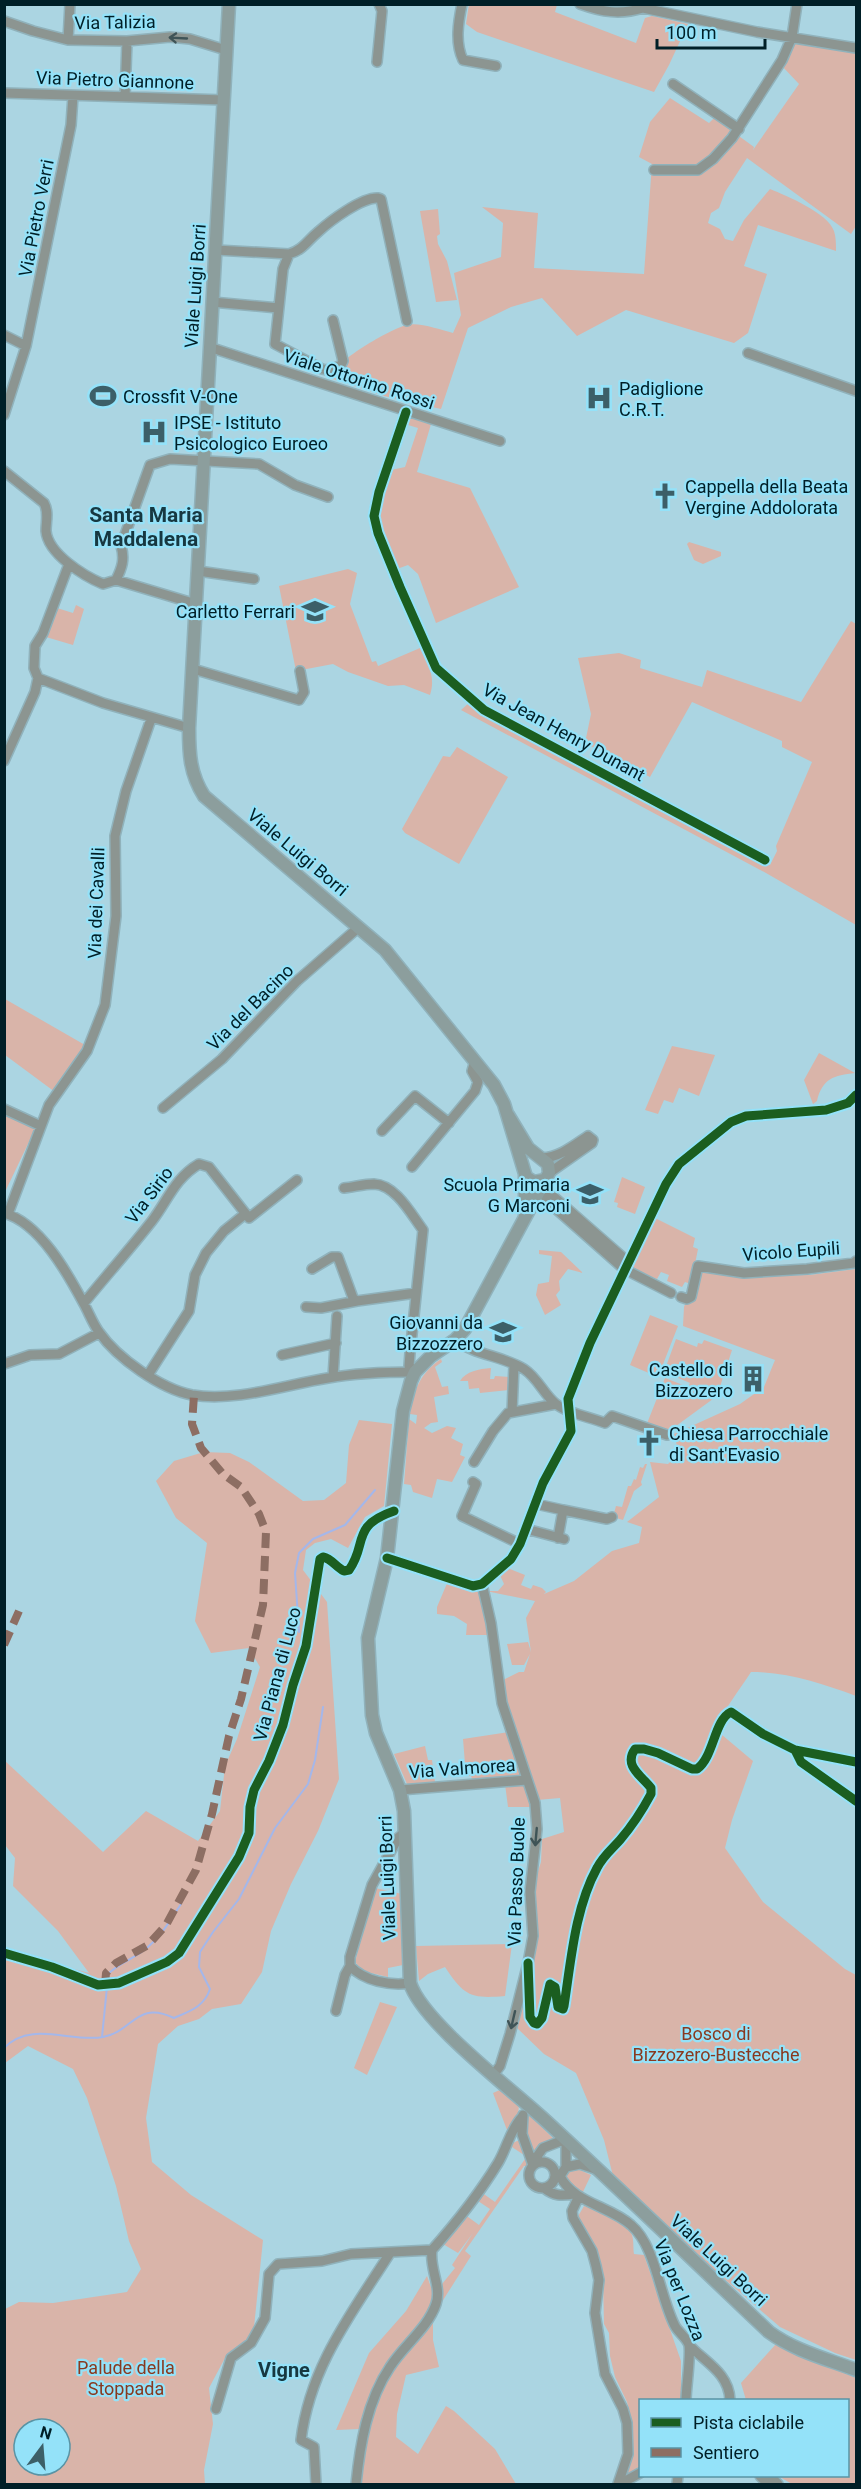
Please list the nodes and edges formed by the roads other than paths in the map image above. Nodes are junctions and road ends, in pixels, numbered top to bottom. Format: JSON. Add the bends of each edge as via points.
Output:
{"nodes":[{"id":1,"x":70,"y":4,"type":"edge"},
{"id":2,"x":229,"y":4,"type":"edge"},
{"id":3,"x":462,"y":4,"type":"edge"},
{"id":4,"x":580,"y":4,"type":"edge"},
{"id":5,"x":797,"y":4,"type":"edge"},
{"id":6,"x":643,"y":6,"type":"edge"},
{"id":7,"x":382,"y":7,"type":"edge"},
{"id":8,"x":4,"y":21,"type":"edge"},
{"id":9,"x":792,"y":37,"type":"junction"},
{"id":10,"x":68,"y":40,"type":"junction"},
{"id":11,"x":127,"y":41,"type":"junction"},
{"id":12,"x":856,"y":48,"type":"edge"},
{"id":13,"x":226,"y":50,"type":"junction"},
{"id":14,"x":377,"y":62,"type":"dead end"},
{"id":15,"x":496,"y":66,"type":"dead end"},
{"id":16,"x":673,"y":84,"type":"dead end"},
{"id":17,"x":4,"y":93,"type":"edge"},
{"id":18,"x":73,"y":96,"type":"junction"},
{"id":19,"x":126,"y":97,"type":"junction"},
{"id":20,"x":224,"y":100,"type":"junction"},
{"id":21,"x":739,"y":129,"type":"junction"},
{"id":22,"x":654,"y":170,"type":"dead end"},
{"id":23,"x":216,"y":250,"type":"junction"},
{"id":24,"x":289,"y":254,"type":"junction"},
{"id":25,"x":212,"y":303,"type":"junction"},
{"id":26,"x":278,"y":308,"type":"junction"},
{"id":27,"x":333,"y":320,"type":"dead end"},
{"id":28,"x":407,"y":321,"type":"dead end"},
{"id":29,"x":4,"y":335,"type":"edge"},
{"id":30,"x":26,"y":346,"type":"junction"},
{"id":31,"x":209,"y":346,"type":"junction"},
{"id":32,"x":748,"y":353,"type":"dead end"},
{"id":33,"x":856,"y":391,"type":"edge"},
{"id":34,"x":406,"y":412,"type":"junction"},
{"id":35,"x":4,"y":416,"type":"edge"},
{"id":36,"x":500,"y":441,"type":"dead end"},
{"id":37,"x":205,"y":461,"type":"junction"},
{"id":38,"x":4,"y":471,"type":"edge"},
{"id":39,"x":328,"y":497,"type":"dead end"},
{"id":40,"x":69,"y":564,"type":"junction"},
{"id":41,"x":198,"y":571,"type":"junction"},
{"id":42,"x":254,"y":579,"type":"dead end"},
{"id":43,"x":116,"y":580,"type":"junction"},
{"id":44,"x":196,"y":604,"type":"junction"},
{"id":45,"x":193,"y":669,"type":"junction"},
{"id":46,"x":300,"y":671,"type":"dead end"},
{"id":47,"x":38,"y":678,"type":"junction"},
{"id":48,"x":151,"y":718,"type":"junction"},
{"id":49,"x":189,"y":728,"type":"junction"},
{"id":50,"x":4,"y":760,"type":"edge"},
{"id":51,"x":765,"y":860,"type":"dead end"},
{"id":52,"x":359,"y":927,"type":"junction"},
{"id":53,"x":475,"y":1061,"type":"junction"},
{"id":54,"x":856,"y":1095,"type":"edge"},
{"id":55,"x":852,"y":1104,"type":"edge"},
{"id":56,"x":163,"y":1108,"type":"dead end"},
{"id":57,"x":4,"y":1109,"type":"edge"},
{"id":58,"x":508,"y":1115,"type":"junction"},
{"id":59,"x":449,"y":1123,"type":"junction"},
{"id":60,"x":41,"y":1126,"type":"junction"},
{"id":61,"x":381,"y":1131,"type":"dead end"},
{"id":62,"x":540,"y":1158,"type":"junction"},
{"id":63,"x":412,"y":1167,"type":"dead end"},
{"id":64,"x":526,"y":1174,"type":"junction"},
{"id":65,"x":547,"y":1177,"type":"junction"},
{"id":66,"x":297,"y":1180,"type":"dead end"},
{"id":67,"x":344,"y":1188,"type":"dead end"},
{"id":68,"x":539,"y":1194,"type":"junction"},
{"id":69,"x":6,"y":1214,"type":"edge"},
{"id":70,"x":246,"y":1214,"type":"junction"},
{"id":71,"x":523,"y":1223,"type":"junction"},
{"id":72,"x":856,"y":1261,"type":"edge"},
{"id":73,"x":626,"y":1265,"type":"junction"},
{"id":74,"x":312,"y":1269,"type":"dead end"},
{"id":75,"x":416,"y":1293,"type":"junction"},
{"id":76,"x":357,"y":1301,"type":"junction"},
{"id":77,"x":84,"y":1304,"type":"junction"},
{"id":78,"x":306,"y":1307,"type":"dead end"},
{"id":79,"x":337,"y":1316,"type":"dead end"},
{"id":80,"x":99,"y":1333,"type":"junction"},
{"id":81,"x":455,"y":1340,"type":"junction"},
{"id":82,"x":336,"y":1343,"type":"junction"},
{"id":83,"x":282,"y":1356,"type":"dead end"},
{"id":84,"x":4,"y":1364,"type":"edge"},
{"id":85,"x":514,"y":1365,"type":"junction"},
{"id":86,"x":413,"y":1375,"type":"junction"},
{"id":87,"x":148,"y":1376,"type":"junction"},
{"id":88,"x":333,"y":1377,"type":"junction"},
{"id":89,"x":556,"y":1404,"type":"junction"},
{"id":90,"x":570,"y":1410,"type":"junction"},
{"id":91,"x":512,"y":1412,"type":"junction"},
{"id":92,"x":667,"y":1435,"type":"dead end"},
{"id":93,"x":474,"y":1462,"type":"dead end"},
{"id":94,"x":473,"y":1482,"type":"dead end"},
{"id":95,"x":536,"y":1504,"type":"junction"},
{"id":96,"x":563,"y":1510,"type":"junction"},
{"id":97,"x":394,"y":1511,"type":"junction"},
{"id":98,"x":612,"y":1517,"type":"dead end"},
{"id":99,"x":526,"y":1529,"type":"junction"},
{"id":100,"x":520,"y":1544,"type":"junction"},
{"id":101,"x":387,"y":1558,"type":"junction"},
{"id":102,"x":482,"y":1584,"type":"junction"},
{"id":103,"x":856,"y":1762,"type":"edge"},
{"id":104,"x":527,"y":1780,"type":"junction"},
{"id":105,"x":400,"y":1790,"type":"junction"},
{"id":106,"x":405,"y":1832,"type":"junction"},
{"id":107,"x":4,"y":1953,"type":"edge"},
{"id":108,"x":528,"y":1963,"type":"junction"},
{"id":109,"x":350,"y":1966,"type":"junction"},
{"id":110,"x":410,"y":1983,"type":"junction"},
{"id":111,"x":336,"y":2011,"type":"dead end"},
{"id":112,"x":494,"y":2074,"type":"junction"},
{"id":113,"x":528,"y":2104,"type":"junction"},
{"id":114,"x":522,"y":2117,"type":"junction"},
{"id":115,"x":522,"y":2134,"type":"junction"},
{"id":116,"x":510,"y":2138,"type":"junction"},
{"id":117,"x":566,"y":2139,"type":"junction"},
{"id":118,"x":533,"y":2164,"type":"junction"},
{"id":119,"x":566,"y":2167,"type":"junction"},
{"id":120,"x":596,"y":2169,"type":"junction"},
{"id":121,"x":557,"y":2176,"type":"junction"},
{"id":122,"x":544,"y":2188,"type":"junction"},
{"id":123,"x":576,"y":2195,"type":"junction"},
{"id":124,"x":432,"y":2250,"type":"junction"},
{"id":125,"x":390,"y":2253,"type":"junction"},
{"id":126,"x":689,"y":2345,"type":"junction"},
{"id":127,"x":856,"y":2370,"type":"edge"},
{"id":128,"x":732,"y":2398,"type":"edge"},
{"id":129,"x":686,"y":2399,"type":"edge"},
{"id":130,"x":216,"y":2409,"type":"dead end"},
{"id":131,"x":639,"y":2474,"type":"edge"},
{"id":132,"x":316,"y":2484,"type":"edge"},
{"id":133,"x":356,"y":2484,"type":"edge"},
{"id":134,"x":619,"y":2484,"type":"edge"}],
"edges":[{"from":1,"to":10,"type":"street"},
{"from":2,"to":13,"type":"main road","name":"Viale Luigi Borri"},
{"from":3,"to":15,"type":"street","via":[[458,51],[463,60]]},
{"from":4,"to":6,"type":"street","via":[[614,13]]},
{"from":5,"to":9,"type":"street"},
{"from":6,"to":9,"type":"street"},
{"from":7,"to":14,"type":"street"},
{"from":8,"to":10,"type":"street","name":"Via Talizia"},
{"from":9,"to":12,"type":"street"},
{"from":9,"to":21,"type":"street"},
{"from":10,"to":11,"type":"street","name":"Via Talizia"},
{"from":13,"to":11,"type":"street","name":"Via Talizia","one_way":true,"via":[[170,37]]},
{"from":11,"to":19,"type":"street"},
{"from":13,"to":20,"type":"main road","name":"Viale Luigi Borri"},
{"from":16,"to":21,"type":"street"},
{"from":17,"to":18,"type":"street","name":"Via Pietro Giannone"},
{"from":18,"to":19,"type":"street","name":"Via Pietro Giannone"},
{"from":18,"to":30,"type":"street","name":"Via Pietro Verri"},
{"from":19,"to":20,"type":"street","name":"Via Pietro Giannone"},
{"from":20,"to":23,"type":"main road","name":"Viale Luigi Borri"},
{"from":21,"to":22,"type":"street","via":[[698,170]]},
{"from":23,"to":24,"type":"street"},
{"from":23,"to":25,"type":"main road","name":"Viale Luigi Borri"},
{"from":24,"to":26,"type":"street"},
{"from":24,"to":28,"type":"street","via":[[304,247],[324,227],[364,200],[378,198]]},
{"from":25,"to":26,"type":"street"},
{"from":25,"to":31,"type":"main road","name":"Viale Luigi Borri"},
{"from":26,"to":27,"type":"street","via":[[275,344],[307,363],[329,370],[343,361]]},
{"from":29,"to":30,"type":"street"},
{"from":30,"to":35,"type":"street","name":"Via Pietro Verri"},
{"from":31,"to":34,"type":"street","name":"Viale Ottorino Rossi"},
{"from":31,"to":37,"type":"main road","name":"Viale Luigi Borri"},
{"from":32,"to":33,"type":"street"},
{"from":34,"to":36,"type":"street","name":"Viale Ottorino Rossi"},
{"from":34,"to":51,"type":"street","name":"Via Jean Henry Dunant","via":[[374,516],[436,668],[484,710]]},
{"from":37,"to":39,"type":"street","via":[[259,464],[295,485]]},
{"from":37,"to":41,"type":"main road","name":"Viale Luigi Borri"},
{"from":37,"to":43,"type":"street","via":[[170,459],[150,465],[121,546],[123,564]]},
{"from":38,"to":40,"type":"street","via":[[44,503],[46,533]]},
{"from":40,"to":43,"type":"street","via":[[103,584]]},
{"from":40,"to":47,"type":"street","via":[[35,646],[34,668]]},
{"from":41,"to":42,"type":"street"},
{"from":41,"to":44,"type":"main road","name":"Viale Luigi Borri"},
{"from":43,"to":44,"type":"street"},
{"from":44,"to":45,"type":"main road","name":"Viale Luigi Borri"},
{"from":45,"to":46,"type":"street","via":[[299,700],[304,692]]},
{"from":45,"to":49,"type":"main road","name":"Viale Luigi Borri"},
{"from":47,"to":48,"type":"street"},
{"from":47,"to":50,"type":"street"},
{"from":48,"to":49,"type":"street"},
{"from":48,"to":60,"type":"street","name":"Via dei Cavalli","via":[[115,836],[116,916],[105,1005],[87,1051],[50,1105]]},
{"from":49,"to":52,"type":"main road","name":"Viale Luigi Borri","via":[[189,762],[204,796]]},
{"from":52,"to":53,"type":"main road","name":"Viale Luigi Borri","via":[[394,961]]},
{"from":52,"to":56,"type":"street","name":"Via del Bacino","via":[[297,981],[222,1059]]},
{"from":53,"to":58,"type":"main road","name":"Viale Luigi Borri","via":[[494,1084]]},
{"from":53,"to":59,"type":"street","via":[[472,1071],[478,1085]]},
{"from":54,"to":55,"type":"street"},
{"from":55,"to":73,"type":"street","via":[[815,1112],[746,1116],[731,1122],[674,1171]]},
{"from":57,"to":60,"type":"street"},
{"from":58,"to":62,"type":"main road","name":"Viale Luigi Borri","via":[[518,1134]]},
{"from":58,"to":64,"type":"main road","name":"Viale Luigi Borri"},
{"from":59,"to":61,"type":"street","via":[[415,1096]]},
{"from":59,"to":63,"type":"street"},
{"from":60,"to":69,"type":"street","name":"Via dei Cavalli"},
{"from":62,"to":64,"type":"main road","via":[[527,1163]]},
{"from":62,"to":65,"type":"main road","via":[[548,1164]]},
{"from":62,"to":65,"type":"street","via":[[565,1152],[588,1136],[593,1140]]},
{"from":64,"to":65,"type":"main road","via":[[534,1182]]},
{"from":64,"to":68,"type":"street"},
{"from":64,"to":71,"type":"main road","name":"Viale Luigi Borri"},
{"from":65,"to":68,"type":"main road","name":"Viale Luigi Borri"},
{"from":65,"to":73,"type":"street","via":[[547,1191]]},
{"from":66,"to":70,"type":"street","via":[[249,1218]]},
{"from":67,"to":75,"type":"street","via":[[374,1184],[385,1187],[423,1230]]},
{"from":68,"to":71,"type":"main road","name":"Viale Luigi Borri"},
{"from":68,"to":73,"type":"street"},
{"from":69,"to":77,"type":"street","via":[[31,1229],[54,1253]]},
{"from":70,"to":77,"type":"street","name":"Via Sirio","via":[[209,1167],[199,1164],[188,1170],[154,1219]]},
{"from":70,"to":87,"type":"street","via":[[224,1231],[206,1253],[195,1275],[189,1311]]},
{"from":71,"to":81,"type":"main road","name":"Viale Luigi Borri","via":[[465,1329]]},
{"from":72,"to":73,"type":"street","name":"Vicolo Eupili","via":[[807,1269],[744,1272],[698,1266],[691,1297],[687,1299]]},
{"from":73,"to":90,"type":"street","via":[[568,1399]]},
{"from":74,"to":76,"type":"street","via":[[338,1257]]},
{"from":75,"to":76,"type":"street"},
{"from":75,"to":86,"type":"street","via":[[409,1366]]},
{"from":76,"to":78,"type":"street"},
{"from":77,"to":80,"type":"street"},
{"from":79,"to":82,"type":"street"},
{"from":80,"to":84,"type":"street","via":[[59,1354],[30,1355]]},
{"from":80,"to":87,"type":"street"},
{"from":81,"to":85,"type":"street"},
{"from":81,"to":86,"type":"main road","name":"Viale Luigi Borri","via":[[431,1356]]},
{"from":82,"to":83,"type":"street"},
{"from":82,"to":88,"type":"street"},
{"from":85,"to":89,"type":"street","via":[[537,1380]]},
{"from":85,"to":91,"type":"street"},
{"from":86,"to":88,"type":"street","via":[[375,1372]]},
{"from":86,"to":97,"type":"main road","name":"Viale Luigi Borri","via":[[403,1411]]},
{"from":87,"to":88,"type":"street","via":[[191,1394],[213,1396],[268,1391]]},
{"from":89,"to":90,"type":"street"},
{"from":89,"to":91,"type":"street"},
{"from":90,"to":92,"type":"street","via":[[605,1423],[612,1416]]},
{"from":90,"to":95,"type":"street","via":[[571,1431]]},
{"from":91,"to":93,"type":"street","via":[[502,1418]]},
{"from":94,"to":100,"type":"street","via":[[476,1484],[462,1516]]},
{"from":95,"to":96,"type":"street"},
{"from":95,"to":99,"type":"street"},
{"from":96,"to":98,"type":"street"},
{"from":96,"to":99,"type":"street","via":[[561,1539]]},
{"from":97,"to":101,"type":"main road","name":"Viale Luigi Borri"},
{"from":97,"to":107,"type":"street","name":"Via Piana di Luco","via":[[364,1529],[349,1570],[344,1572],[328,1558],[320,1559],[306,1646],[283,1725],[254,1790],[249,1833],[239,1857],[179,1953],[119,1983],[105,1985]]},
{"from":99,"to":100,"type":"street"},
{"from":100,"to":102,"type":"street","via":[[511,1559]]},
{"from":101,"to":102,"type":"street","via":[[466,1586]]},
{"from":101,"to":105,"type":"main road","name":"Viale Luigi Borri","via":[[371,1616],[368,1661],[376,1733]]},
{"from":102,"to":104,"type":"street","name":"Via Passo Buole","via":[[502,1702]]},
{"from":103,"to":108,"type":"street","via":[[795,1750],[731,1712],[697,1769],[658,1753],[635,1749],[630,1765],[651,1788],[651,1794],[620,1840],[607,1852],[586,1894],[563,2009],[558,2007],[555,1988],[550,1984],[542,2019],[537,2024],[530,2017]]},
{"from":104,"to":105,"type":"street","name":"Via Valmorea"},
{"from":104,"to":108,"type":"street","name":"Via Passo Buole","one_way":true,"via":[[535,1803],[537,1829],[530,1892],[533,1936]]},
{"from":105,"to":106,"type":"main road","name":"Viale Luigi Borri"},
{"from":106,"to":109,"type":"street","via":[[372,1885]]},
{"from":106,"to":110,"type":"main road","name":"Viale Luigi Borri"},
{"from":108,"to":112,"type":"street","name":"Via Passo Buole","one_way":true,"via":[[510,2034]]},
{"from":109,"to":110,"type":"street","via":[[358,1974],[385,1983]]},
{"from":109,"to":111,"type":"street"},
{"from":110,"to":112,"type":"main road","name":"Viale Luigi Borri","via":[[423,2007]]},
{"from":112,"to":113,"type":"main road","name":"Viale Luigi Borri"},
{"from":113,"to":114,"type":"street"},
{"from":113,"to":117,"type":"main road","name":"Viale Luigi Borri"},
{"from":114,"to":115,"type":"street"},
{"from":114,"to":116,"type":"street"},
{"from":115,"to":116,"type":"street"},
{"from":115,"to":118,"type":"street"},
{"from":116,"to":124,"type":"street","via":[[487,2179]]},
{"from":117,"to":118,"type":"street","via":[[543,2148]]},
{"from":117,"to":119,"type":"street"},
{"from":117,"to":120,"type":"main road","name":"Viale Luigi Borri"},
{"from":118,"to":121,"type":"street","via":[[549,2165]]},
{"from":118,"to":122,"type":"street","via":[[531,2181]]},
{"from":119,"to":120,"type":"street","via":[[580,2164]]},
{"from":119,"to":121,"type":"street"},
{"from":120,"to":127,"type":"main road","name":"Viale Luigi Borri","via":[[769,2332],[800,2350]]},
{"from":121,"to":122,"type":"street"},
{"from":121,"to":123,"type":"street","name":"Via per Lozza"},
{"from":122,"to":123,"type":"street","name":"Via per Lozza","via":[[551,2194]]},
{"from":123,"to":126,"type":"street","name":"Via per Lozza","via":[[633,2226],[646,2247],[675,2326]]},
{"from":123,"to":134,"type":"street","via":[[573,2218],[592,2251],[599,2280],[595,2313],[605,2374],[627,2422],[628,2454]]},
{"from":124,"to":125,"type":"street"},
{"from":124,"to":133,"type":"street","via":[[436,2305],[390,2367],[375,2395]]},
{"from":125,"to":130,"type":"street","via":[[351,2254],[272,2268],[265,2318],[251,2343],[231,2358]]},
{"from":125,"to":132,"type":"street","via":[[336,2335],[307,2402],[301,2440],[314,2447]]},
{"from":126,"to":128,"type":"street","via":[[716,2368]]},
{"from":126,"to":129,"type":"street","name":"Via per Lozza"},
{"from":131,"to":134,"type":"street"}]}
